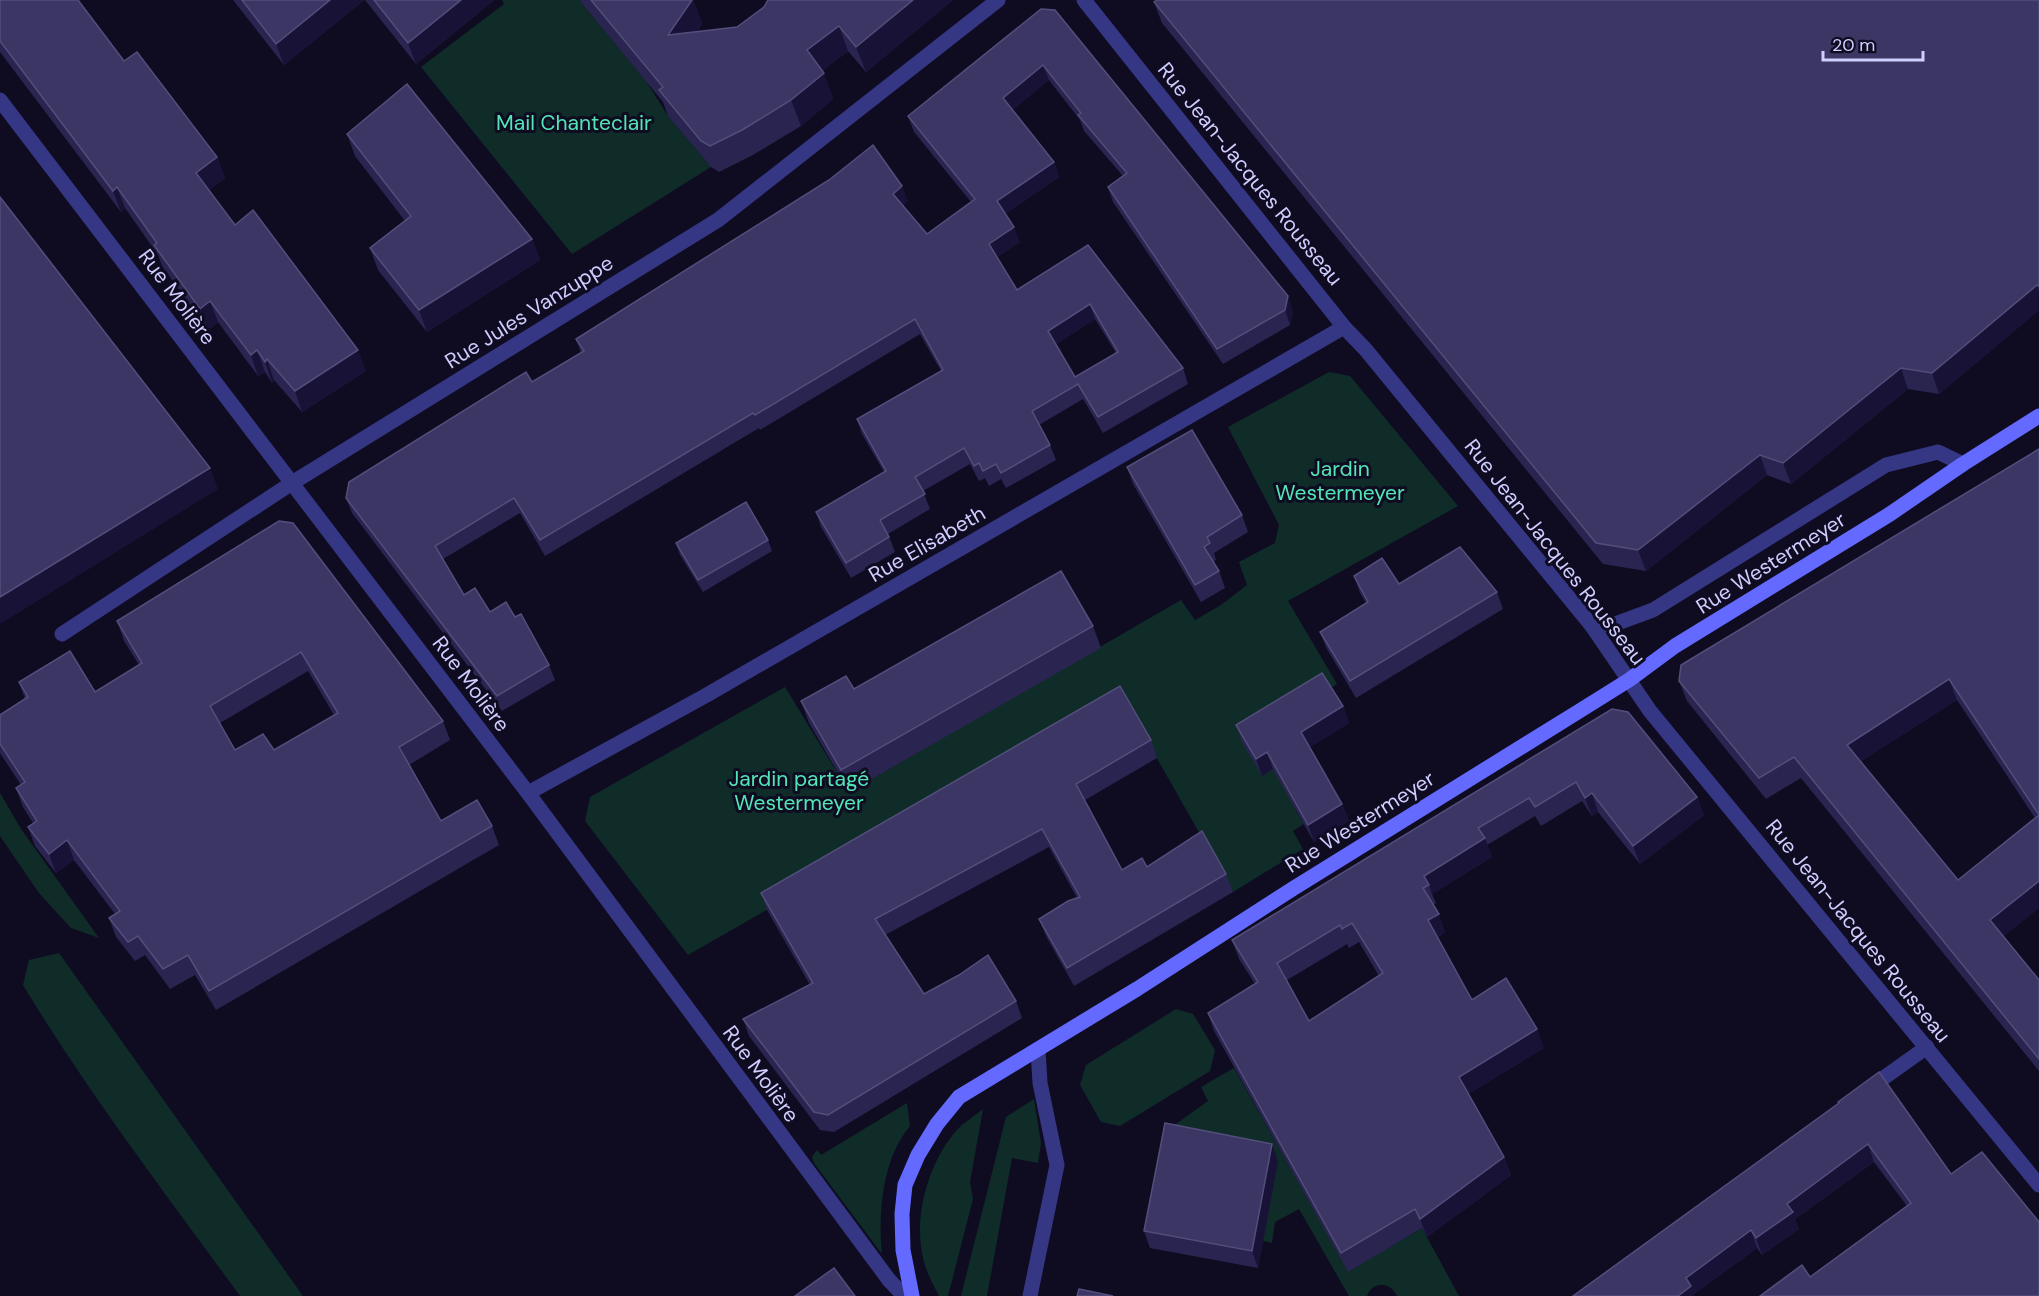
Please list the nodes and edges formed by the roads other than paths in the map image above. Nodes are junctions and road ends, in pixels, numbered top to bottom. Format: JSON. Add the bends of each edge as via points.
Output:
{"nodes":[{"id":1,"x":999,"y":0,"type":"edge"},
{"id":2,"x":1084,"y":0,"type":"edge"},
{"id":3,"x":0,"y":100,"type":"edge"},
{"id":4,"x":1344,"y":327,"type":"junction"},
{"id":5,"x":2039,"y":416,"type":"edge"},
{"id":6,"x":1963,"y":464,"type":"junction"},
{"id":7,"x":292,"y":483,"type":"junction"},
{"id":8,"x":1592,"y":626,"type":"junction"},
{"id":9,"x":62,"y":634,"type":"dead end"},
{"id":10,"x":1629,"y":680,"type":"junction"},
{"id":11,"x":528,"y":794,"type":"junction"},
{"id":12,"x":1927,"y":1047,"type":"junction"},
{"id":13,"x":1038,"y":1049,"type":"junction"},
{"id":14,"x":1860,"y":1095,"type":"edge"},
{"id":15,"x":2039,"y":1185,"type":"edge"},
{"id":16,"x":904,"y":1296,"type":"edge"},
{"id":17,"x":912,"y":1296,"type":"edge"},
{"id":18,"x":1030,"y":1296,"type":"edge"}],
"edges":[{"from":1,"to":7,"type":"street","name":"Rue Jules Vanzuppe","via":[[718,220]]},
{"from":2,"to":4,"type":"street","name":"Rue Jean-Jacques Rousseau"},
{"from":3,"to":7,"type":"street","name":"Rue Molière"},
{"from":4,"to":8,"type":"street","name":"Rue Jean-Jacques Rousseau"},
{"from":4,"to":11,"type":"street","name":"Rue Elisabeth","via":[[716,690]]},
{"from":5,"to":6,"type":"main road","name":"Rue Westermeyer"},
{"from":6,"to":8,"type":"street","name":"Rue Westermeyer","via":[[1938,452],[1886,465],[1653,610],[1615,624]]},
{"from":6,"to":10,"type":"main road","name":"Rue Westermeyer","via":[[1890,514],[1675,646]]},
{"from":7,"to":9,"type":"street","name":"Rue Jules Vanzuppe"},
{"from":7,"to":11,"type":"street","name":"Rue Molière"},
{"from":8,"to":10,"type":"street","name":"Rue Jean-Jacques Rousseau"},
{"from":10,"to":12,"type":"street","name":"Rue Jean-Jacques Rousseau","via":[[1650,711]]},
{"from":10,"to":13,"type":"main road","name":"Rue Westermeyer"},
{"from":11,"to":16,"type":"street","name":"Rue Molière","via":[[793,1153]]},
{"from":12,"to":14,"type":"street"},
{"from":12,"to":15,"type":"street","name":"Rue Jean-Jacques Rousseau"},
{"from":13,"to":17,"type":"main road","name":"Rue Westermeyer","via":[[960,1097],[940,1119],[918,1155],[905,1185],[902,1214],[903,1250]]},
{"from":13,"to":18,"type":"street","via":[[1056,1165]]}]}
